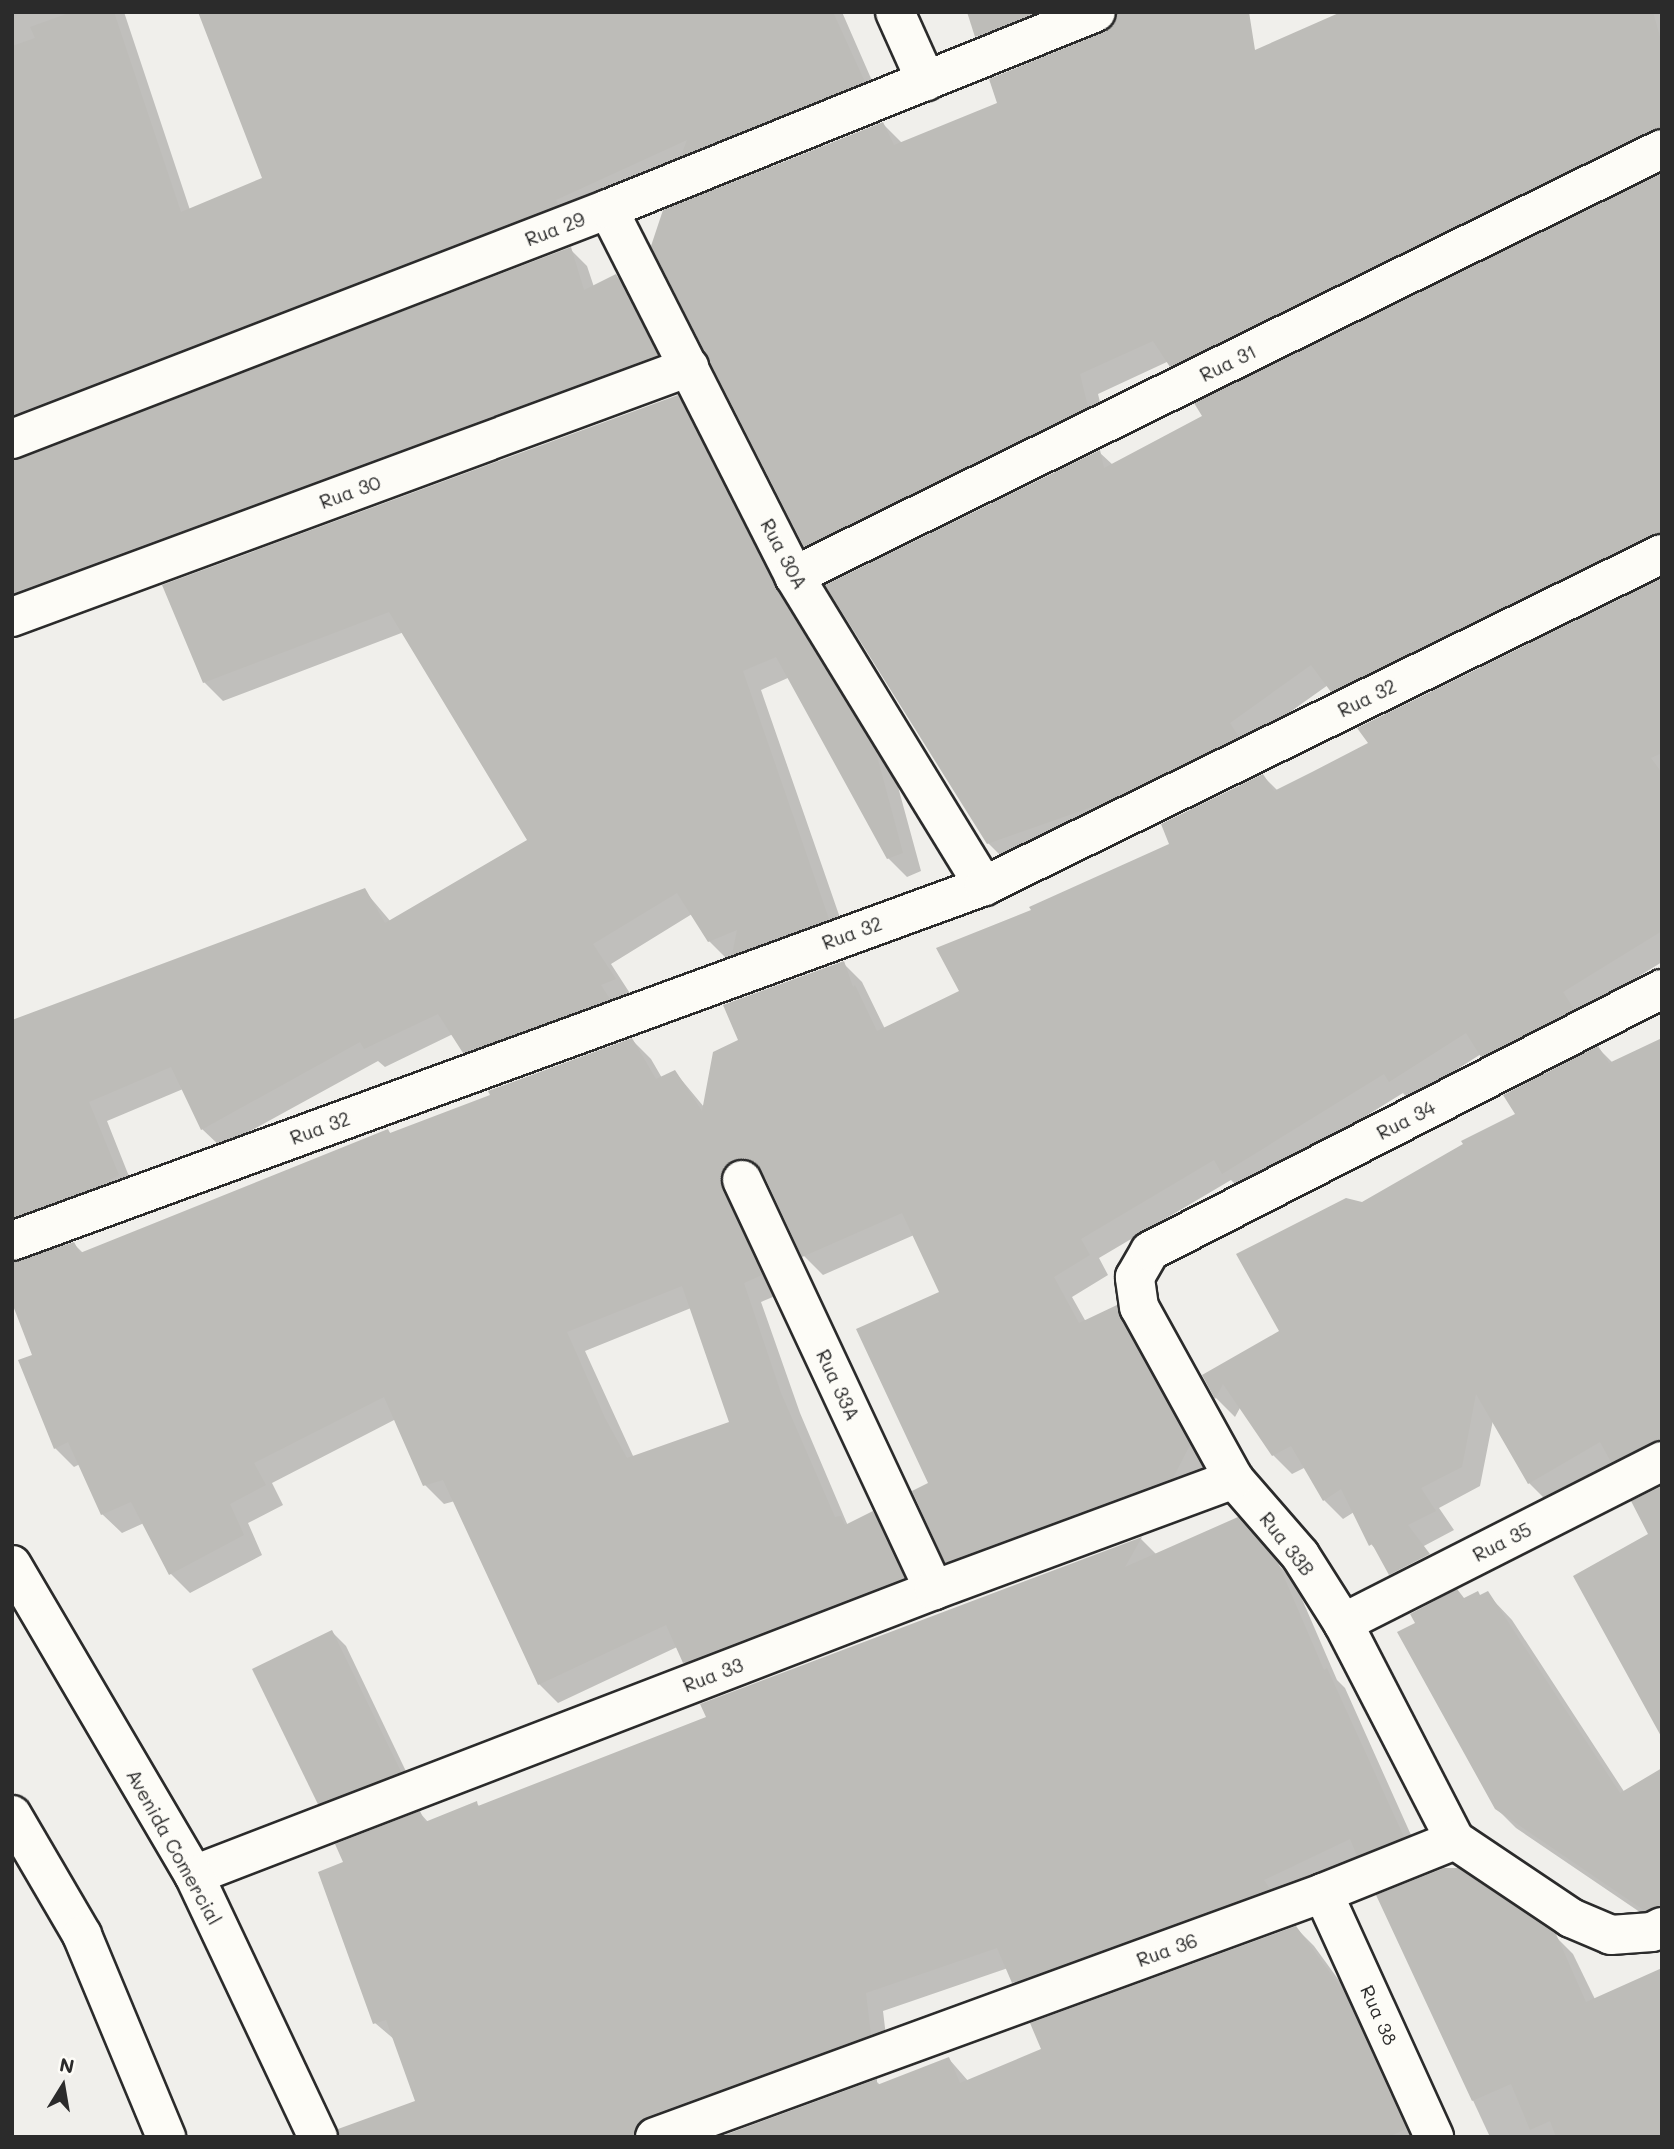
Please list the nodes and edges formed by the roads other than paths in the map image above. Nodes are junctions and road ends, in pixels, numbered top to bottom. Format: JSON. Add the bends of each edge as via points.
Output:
{"nodes":[{"id":1,"x":895,"y":12,"type":"edge"},
{"id":2,"x":1096,"y":12,"type":"edge"},
{"id":3,"x":926,"y":81,"type":"junction"},
{"id":4,"x":1662,"y":149,"type":"edge"},
{"id":5,"x":608,"y":209,"type":"junction"},
{"id":6,"x":688,"y":367,"type":"junction"},
{"id":7,"x":12,"y":439,"type":"edge"},
{"id":8,"x":1662,"y":554,"type":"edge"},
{"id":9,"x":794,"y":576,"type":"junction"},
{"id":10,"x":12,"y":617,"type":"edge"},
{"id":11,"x":984,"y":886,"type":"junction"},
{"id":12,"x":1662,"y":989,"type":"edge"},
{"id":13,"x":742,"y":1180,"type":"dead end"},
{"id":14,"x":12,"y":1241,"type":"edge"},
{"id":15,"x":1150,"y":1251,"type":"joint"},
{"id":16,"x":1662,"y":1461,"type":"edge"},
{"id":17,"x":1234,"y":1479,"type":"junction"},
{"id":18,"x":12,"y":1565,"type":"edge"},
{"id":19,"x":933,"y":1590,"type":"junction"},
{"id":20,"x":1343,"y":1623,"type":"junction"},
{"id":21,"x":12,"y":1815,"type":"edge"},
{"id":22,"x":1455,"y":1840,"type":"junction"},
{"id":23,"x":194,"y":1875,"type":"junction"},
{"id":24,"x":1324,"y":1893,"type":"junction"},
{"id":25,"x":1662,"y":1927,"type":"edge"},
{"id":26,"x":166,"y":2137,"type":"edge"},
{"id":27,"x":318,"y":2137,"type":"edge"},
{"id":28,"x":655,"y":2137,"type":"edge"},
{"id":29,"x":1434,"y":2137,"type":"edge"}],
"edges":[{"from":1,"to":3,"type":"street"},
{"from":2,"to":3,"type":"street","name":"Rua 29"},
{"from":3,"to":5,"type":"street","name":"Rua 29"},
{"from":4,"to":9,"type":"street","name":"Rua 31"},
{"from":5,"to":6,"type":"street","name":"Rua 30A"},
{"from":5,"to":7,"type":"street","name":"Rua 29"},
{"from":6,"to":9,"type":"street","name":"Rua 30A"},
{"from":6,"to":10,"type":"street","name":"Rua 30"},
{"from":8,"to":11,"type":"street","name":"Rua 32"},
{"from":9,"to":11,"type":"street","name":"Rua 30A"},
{"from":11,"to":14,"type":"street","name":"Rua 32"},
{"from":12,"to":15,"type":"street","name":"Rua 34"},
{"from":13,"to":19,"type":"street","name":"Rua 33A"},
{"from":15,"to":17,"type":"street","name":"Rua 33B","via":[[1135,1277],[1139,1307]]},
{"from":16,"to":20,"type":"street","name":"Rua 35"},
{"from":17,"to":19,"type":"street","name":"Rua 33"},
{"from":17,"to":20,"type":"street","name":"Rua 33B","via":[[1300,1555]]},
{"from":18,"to":23,"type":"street","name":"Avenida Comercial"},
{"from":19,"to":23,"type":"street","name":"Rua 33"},
{"from":20,"to":22,"type":"street","name":"Rua 33B"},
{"from":21,"to":26,"type":"street","via":[[82,1935]]},
{"from":22,"to":24,"type":"street","name":"Rua 36"},
{"from":22,"to":25,"type":"street","via":[[1571,1919],[1611,1935]]},
{"from":23,"to":27,"type":"street","name":"Avenida Comercial"},
{"from":24,"to":28,"type":"street","name":"Rua 36"},
{"from":24,"to":29,"type":"street","name":"Rua 38"}]}
